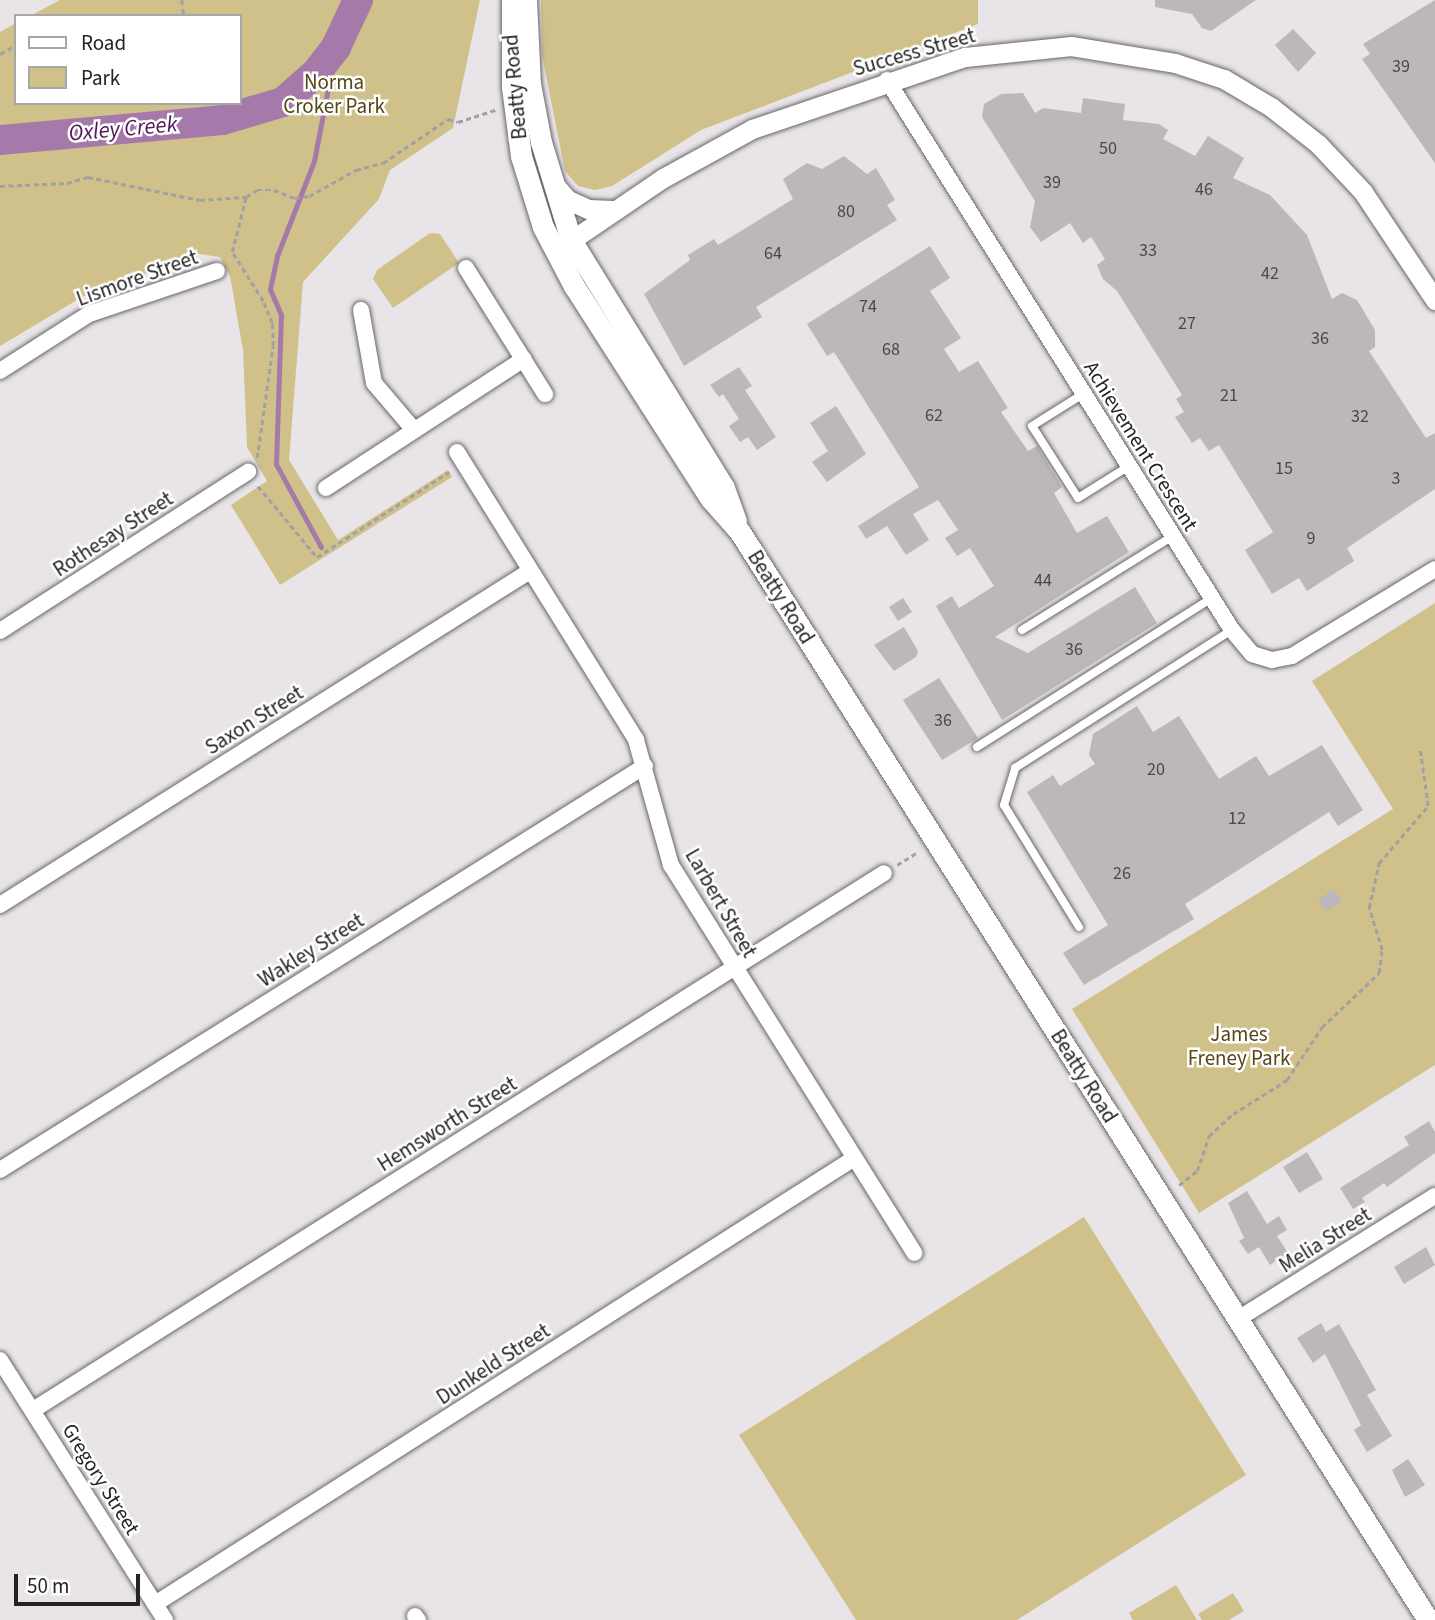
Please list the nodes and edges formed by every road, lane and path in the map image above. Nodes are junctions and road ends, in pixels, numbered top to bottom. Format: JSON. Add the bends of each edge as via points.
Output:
{"nodes":[{"id":1,"x":512,"y":0,"type":"edge"},
{"id":2,"x":526,"y":0,"type":"edge"},
{"id":3,"x":887,"y":80,"type":"junction"},
{"id":4,"x":514,"y":105,"type":"junction"},
{"id":5,"x":551,"y":179,"type":"junction"},
{"id":6,"x":0,"y":186,"type":"edge"},
{"id":7,"x":246,"y":197,"type":"junction"},
{"id":8,"x":612,"y":210,"type":"junction"},
{"id":9,"x":563,"y":246,"type":"junction"},
{"id":10,"x":466,"y":268,"type":"dead end"},
{"id":11,"x":218,"y":271,"type":"dead end"},
{"id":12,"x":1435,"y":300,"type":"edge"},
{"id":13,"x":361,"y":310,"type":"dead end"},
{"id":14,"x":524,"y":359,"type":"junction"},
{"id":15,"x":0,"y":371,"type":"edge"},
{"id":16,"x":545,"y":394,"type":"dead end"},
{"id":17,"x":1083,"y":394,"type":"junction"},
{"id":18,"x":414,"y":430,"type":"junction"},
{"id":19,"x":460,"y":457,"type":"joint"},
{"id":20,"x":1129,"y":466,"type":"junction"},
{"id":21,"x":248,"y":472,"type":"junction"},
{"id":22,"x":326,"y":488,"type":"dead end"},
{"id":23,"x":1172,"y":536,"type":"junction"},
{"id":24,"x":1435,"y":569,"type":"edge"},
{"id":25,"x":530,"y":570,"type":"junction"},
{"id":26,"x":1212,"y":598,"type":"junction"},
{"id":27,"x":1022,"y":630,"type":"dead end"},
{"id":28,"x":1232,"y":630,"type":"junction"},
{"id":29,"x":0,"y":631,"type":"edge"},
{"id":30,"x":977,"y":747,"type":"dead end"},
{"id":31,"x":1420,"y":749,"type":"dead end"},
{"id":32,"x":645,"y":766,"type":"junction"},
{"id":33,"x":918,"y":852,"type":"dead end"},
{"id":34,"x":884,"y":873,"type":"joint"},
{"id":35,"x":0,"y":905,"type":"edge"},
{"id":36,"x":1079,"y":927,"type":"dead end"},
{"id":37,"x":734,"y":967,"type":"junction"},
{"id":38,"x":853,"y":1159,"type":"junction"},
{"id":39,"x":0,"y":1170,"type":"edge"},
{"id":40,"x":1178,"y":1185,"type":"dead end"},
{"id":41,"x":1435,"y":1196,"type":"edge"},
{"id":42,"x":914,"y":1253,"type":"dead end"},
{"id":43,"x":1238,"y":1319,"type":"junction"},
{"id":44,"x":0,"y":1360,"type":"edge"},
{"id":45,"x":33,"y":1410,"type":"junction"},
{"id":46,"x":155,"y":1604,"type":"junction"},
{"id":47,"x":166,"y":1620,"type":"edge"},
{"id":48,"x":1428,"y":1620,"type":"edge"}],
"edges":[{"from":1,"to":4,"type":"main road","name":"Beatty Road"},
{"from":2,"to":5,"type":"main road","name":"Beatty Road","via":[[530,83]]},
{"from":3,"to":8,"type":"street","name":"Success Street","via":[[752,129]]},
{"from":3,"to":12,"type":"street","name":"Success Street","via":[[964,57],[1071,46],[1175,63],[1224,79],[1318,144],[1363,191]]},
{"from":3,"to":17,"type":"street","name":"Achievement Crescent"},
{"from":4,"to":7,"type":"path","via":[[458,122],[448,119],[383,163],[356,170],[309,195],[295,198],[274,190],[257,190]]},
{"from":4,"to":9,"type":"main road","name":"Beatty Road","via":[[522,156]]},
{"from":5,"to":8,"type":"street","via":[[568,200],[588,209]]},
{"from":5,"to":9,"type":"main road","name":"Beatty Road"},
{"from":6,"to":7,"type":"path","via":[[88,177],[200,200]]},
{"from":7,"to":21,"type":"path","via":[[232,252],[263,301],[272,323],[273,346],[265,428],[255,465]]},
{"from":8,"to":9,"type":"street","name":"Success Street"},
{"from":9,"to":43,"type":"main road","name":"Beatty Road","via":[[659,421],[711,499],[740,532]]},
{"from":10,"to":14,"type":"street"},
{"from":11,"to":15,"type":"street","name":"Lismore Street","via":[[89,314]]},
{"from":13,"to":18,"type":"street","via":[[374,383]]},
{"from":14,"to":16,"type":"street"},
{"from":14,"to":18,"type":"street"},
{"from":17,"to":20,"type":"street","name":"Achievement Crescent"},
{"from":17,"to":20,"type":"lane","via":[[1032,426],[1038,436],[1078,498]]},
{"from":18,"to":22,"type":"street"},
{"from":19,"to":21,"type":"path","via":[[317,556]]},
{"from":19,"to":25,"type":"street","name":"Larbert Street"},
{"from":20,"to":23,"type":"street","name":"Achievement Crescent"},
{"from":21,"to":29,"type":"street","name":"Rothesay Street"},
{"from":23,"to":26,"type":"street","name":"Achievement Crescent"},
{"from":23,"to":27,"type":"lane"},
{"from":24,"to":28,"type":"street","name":"Achievement Crescent","via":[[1292,656],[1272,660],[1252,654]]},
{"from":25,"to":32,"type":"street","name":"Larbert Street","via":[[636,740]]},
{"from":25,"to":35,"type":"street","name":"Saxon Street"},
{"from":26,"to":28,"type":"street","name":"Achievement Crescent"},
{"from":26,"to":30,"type":"lane"},
{"from":28,"to":36,"type":"lane","via":[[1014,768],[1004,806]]},
{"from":31,"to":40,"type":"path","via":[[1428,806],[1379,863],[1369,908],[1382,950],[1379,973],[1322,1027],[1287,1080],[1217,1128],[1197,1171]]},
{"from":32,"to":37,"type":"street","name":"Larbert Street","via":[[671,865]]},
{"from":32,"to":39,"type":"street","name":"Wakley Street"},
{"from":33,"to":34,"type":"path"},
{"from":34,"to":37,"type":"street","name":"Hemsworth Street"},
{"from":37,"to":38,"type":"street","name":"Larbert Street"},
{"from":37,"to":45,"type":"street","name":"Hemsworth Street"},
{"from":38,"to":42,"type":"street","name":"Larbert Street"},
{"from":38,"to":46,"type":"street","name":"Dunkeld Street"},
{"from":41,"to":43,"type":"street","name":"Melia Street"},
{"from":43,"to":48,"type":"main road","name":"Beatty Road"},
{"from":44,"to":45,"type":"street","name":"Gregory Street"},
{"from":45,"to":46,"type":"street","name":"Gregory Street"},
{"from":46,"to":47,"type":"street","name":"Gregory Street"}]}
